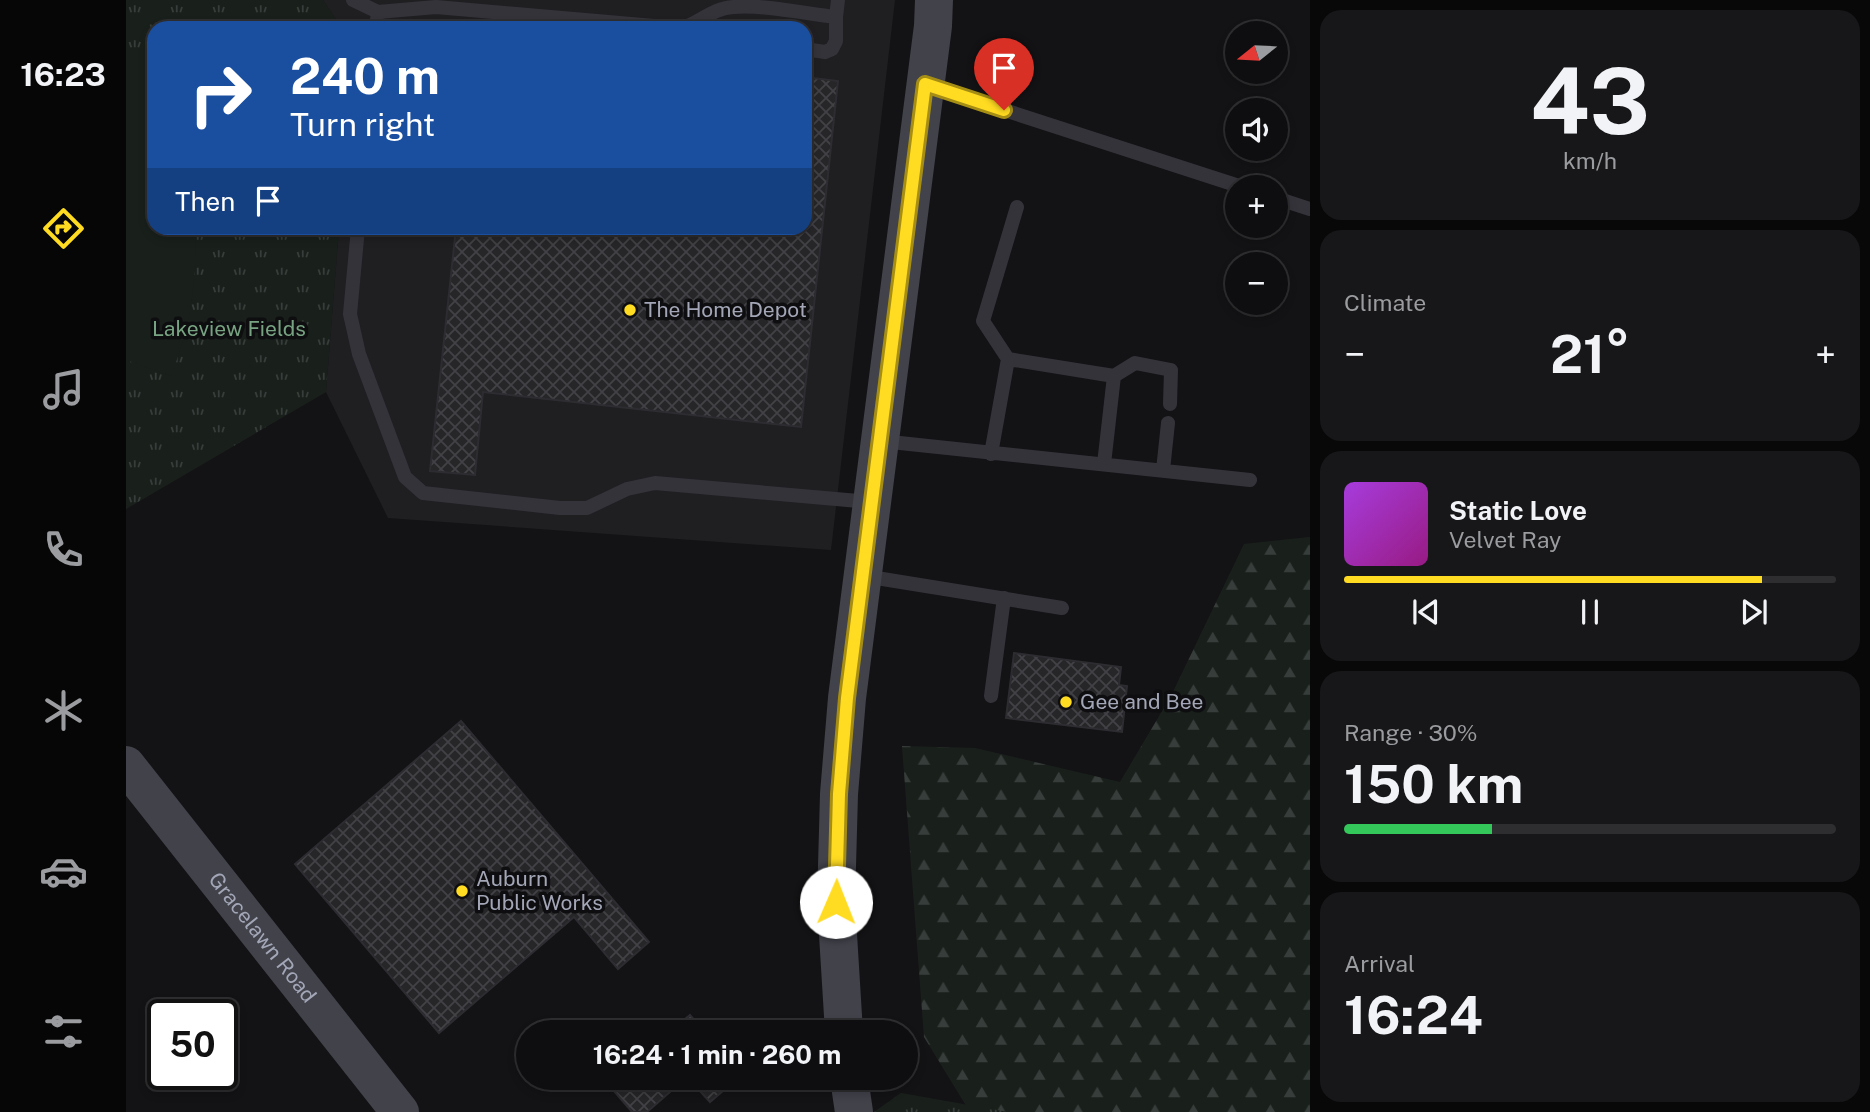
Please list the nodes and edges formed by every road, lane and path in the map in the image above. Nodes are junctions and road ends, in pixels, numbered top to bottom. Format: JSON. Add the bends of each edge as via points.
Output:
{"nodes":[{"id":1,"x":353,"y":0,"type":"edge"},
{"id":2,"x":838,"y":0,"type":"edge"},
{"id":3,"x":934,"y":0,"type":"edge"},
{"id":4,"x":378,"y":12,"type":"junction"},
{"id":5,"x":836,"y":17,"type":"junction"},
{"id":6,"x":377,"y":21,"type":"edge"},
{"id":7,"x":597,"y":21,"type":"edge"},
{"id":8,"x":701,"y":21,"type":"edge"},
{"id":9,"x":812,"y":50,"type":"edge"},
{"id":10,"x":925,"y":84,"type":"junction"},
{"id":11,"x":1225,"y":181,"type":"edge"},
{"id":12,"x":1288,"y":202,"type":"edge"},
{"id":13,"x":1017,"y":208,"type":"dead end"},
{"id":14,"x":1310,"y":209,"type":"edge"},
{"id":15,"x":357,"y":235,"type":"edge"},
{"id":16,"x":1008,"y":359,"type":"junction"},
{"id":17,"x":1114,"y":376,"type":"junction"},
{"id":18,"x":1170,"y":404,"type":"dead end"},
{"id":19,"x":1168,"y":423,"type":"dead end"},
{"id":20,"x":880,"y":441,"type":"junction"},
{"id":21,"x":991,"y":454,"type":"junction"},
{"id":22,"x":1104,"y":464,"type":"junction"},
{"id":23,"x":1163,"y":470,"type":"junction"},
{"id":24,"x":1250,"y":480,"type":"dead end"},
{"id":25,"x":872,"y":502,"type":"junction"},
{"id":26,"x":862,"y":576,"type":"junction"},
{"id":27,"x":1004,"y":598,"type":"junction"},
{"id":28,"x":1062,"y":608,"type":"dead end"},
{"id":29,"x":991,"y":696,"type":"dead end"},
{"id":30,"x":126,"y":765,"type":"edge"},
{"id":31,"x":843,"y":1020,"type":"edge"},
{"id":32,"x":851,"y":1090,"type":"edge"},
{"id":33,"x":400,"y":1112,"type":"edge"},
{"id":34,"x":854,"y":1112,"type":"edge"}],
"edges":[{"from":1,"to":4,"type":"lane"},
{"from":2,"to":5,"type":"lane"},
{"from":3,"to":10,"type":"main road"},
{"from":4,"to":6,"type":"lane"},
{"from":4,"to":7,"type":"lane","via":[[436,7]]},
{"from":5,"to":8,"type":"lane","via":[[732,6]]},
{"from":5,"to":9,"type":"lane","via":[[832,49]]},
{"from":10,"to":11,"type":"lane"},
{"from":10,"to":20,"type":"main road"},
{"from":12,"to":14,"type":"lane"},
{"from":13,"to":16,"type":"lane","via":[[983,321]]},
{"from":15,"to":25,"type":"lane","via":[[350,314],[359,354],[405,477],[423,493],[587,508],[627,489],[655,483]]},
{"from":16,"to":17,"type":"lane"},
{"from":16,"to":21,"type":"lane"},
{"from":17,"to":18,"type":"lane","via":[[1135,363],[1171,370]]},
{"from":17,"to":22,"type":"lane"},
{"from":19,"to":23,"type":"lane"},
{"from":20,"to":21,"type":"lane"},
{"from":20,"to":25,"type":"main road"},
{"from":21,"to":22,"type":"lane"},
{"from":22,"to":23,"type":"lane"},
{"from":23,"to":24,"type":"lane"},
{"from":25,"to":26,"type":"main road"},
{"from":26,"to":27,"type":"lane"},
{"from":26,"to":31,"type":"main road","via":[[839,794],[836,902]]},
{"from":27,"to":28,"type":"lane"},
{"from":27,"to":29,"type":"lane"},
{"from":30,"to":33,"type":"main road","name":"Gracelawn Road"},
{"from":32,"to":34,"type":"main road"}]}
